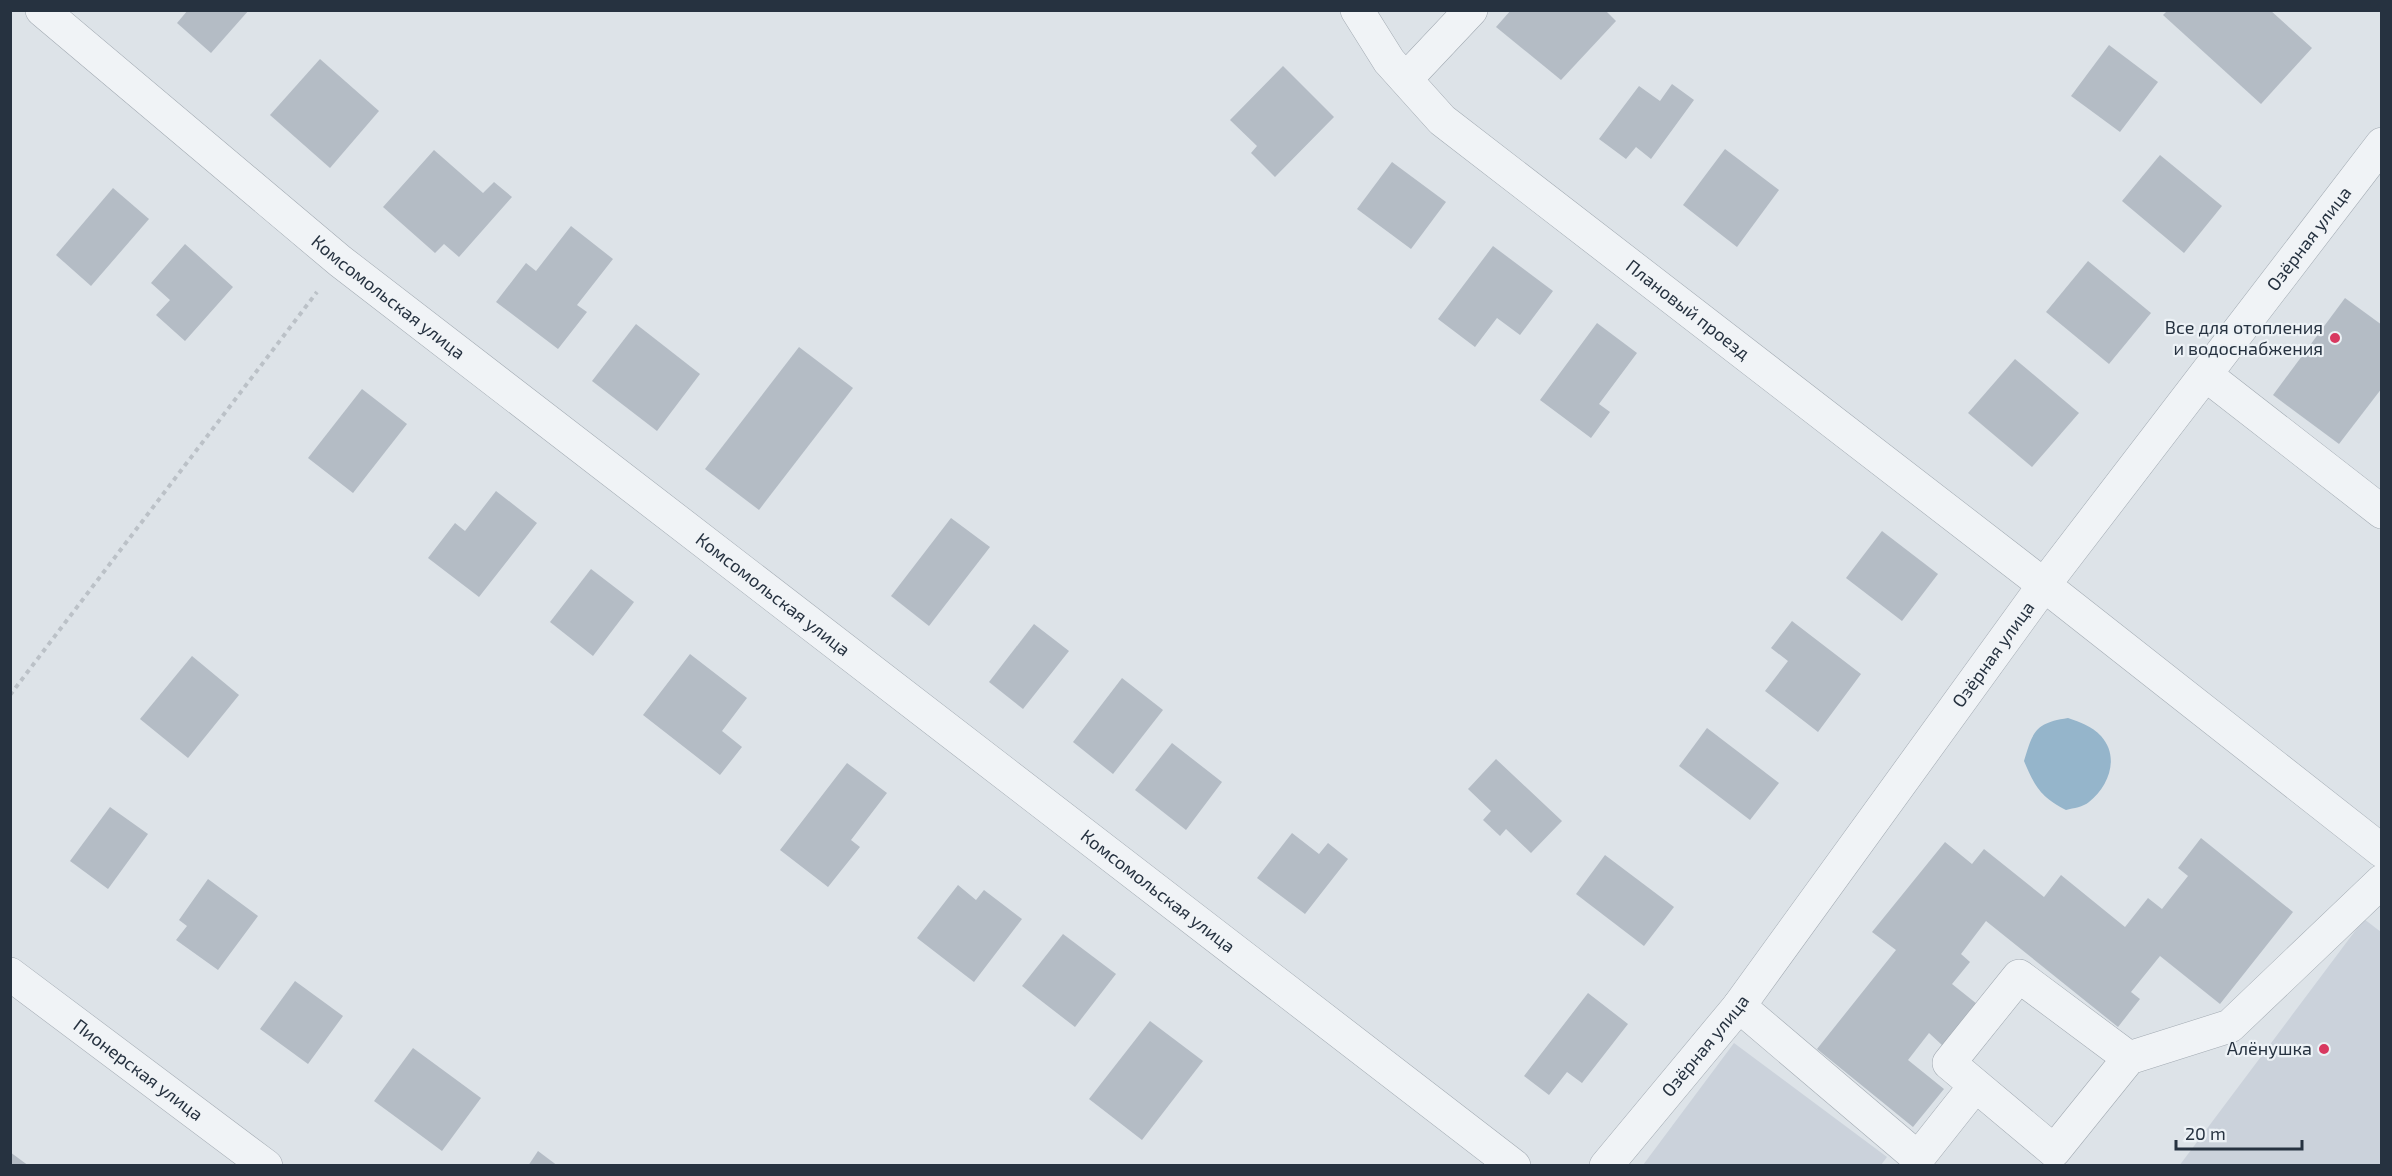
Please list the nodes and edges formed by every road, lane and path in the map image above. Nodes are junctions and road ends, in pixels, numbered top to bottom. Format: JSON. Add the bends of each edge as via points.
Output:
{"nodes":[{"id":1,"x":42,"y":10,"type":"edge"},
{"id":2,"x":1357,"y":10,"type":"edge"},
{"id":3,"x":1471,"y":10,"type":"edge"},
{"id":4,"x":1406,"y":79,"type":"junction"},
{"id":5,"x":2382,"y":144,"type":"edge"},
{"id":6,"x":340,"y":261,"type":"junction"},
{"id":7,"x":2206,"y":375,"type":"junction"},
{"id":8,"x":2382,"y":512,"type":"edge"},
{"id":9,"x":2044,"y":585,"type":"junction"},
{"id":10,"x":10,"y":695,"type":"edge"},
{"id":11,"x":2382,"y":851,"type":"edge"},
{"id":12,"x":2382,"y":881,"type":"edge"},
{"id":13,"x":10,"y":974,"type":"edge"},
{"id":14,"x":1738,"y":1006,"type":"junction"},
{"id":15,"x":2129,"y":1058,"type":"junction"},
{"id":16,"x":1974,"y":1086,"type":"junction"},
{"id":17,"x":266,"y":1166,"type":"edge"},
{"id":18,"x":1514,"y":1166,"type":"edge"},
{"id":19,"x":1606,"y":1166,"type":"edge"}],
"edges":[{"from":1,"to":6,"type":"street","name":"Комсомольская улица"},
{"from":2,"to":4,"type":"street","name":"Плановый проезд","via":[[1389,61]]},
{"from":3,"to":4,"type":"street"},
{"from":4,"to":9,"type":"street","name":"Плановый проезд","via":[[1442,120]]},
{"from":5,"to":7,"type":"street","name":"Озёрная улица"},
{"from":6,"to":10,"type":"path"},
{"from":6,"to":18,"type":"street","name":"Комсомольская улица"},
{"from":7,"to":8,"type":"street"},
{"from":7,"to":9,"type":"street","name":"Озёрная улица"},
{"from":9,"to":11,"type":"street","name":"Плановый проезд"},
{"from":9,"to":14,"type":"street","name":"Озёрная улица"},
{"from":12,"to":15,"type":"street","via":[[2230,1026]]},
{"from":13,"to":17,"type":"street","name":"Пионерская улица"},
{"from":14,"to":16,"type":"street","via":[[1918,1158]]},
{"from":14,"to":19,"type":"street","name":"Озёрная улица"},
{"from":15,"to":16,"type":"street","via":[[2054,1151]]},
{"from":15,"to":16,"type":"street","via":[[2019,976],[1948,1063]]}]}
